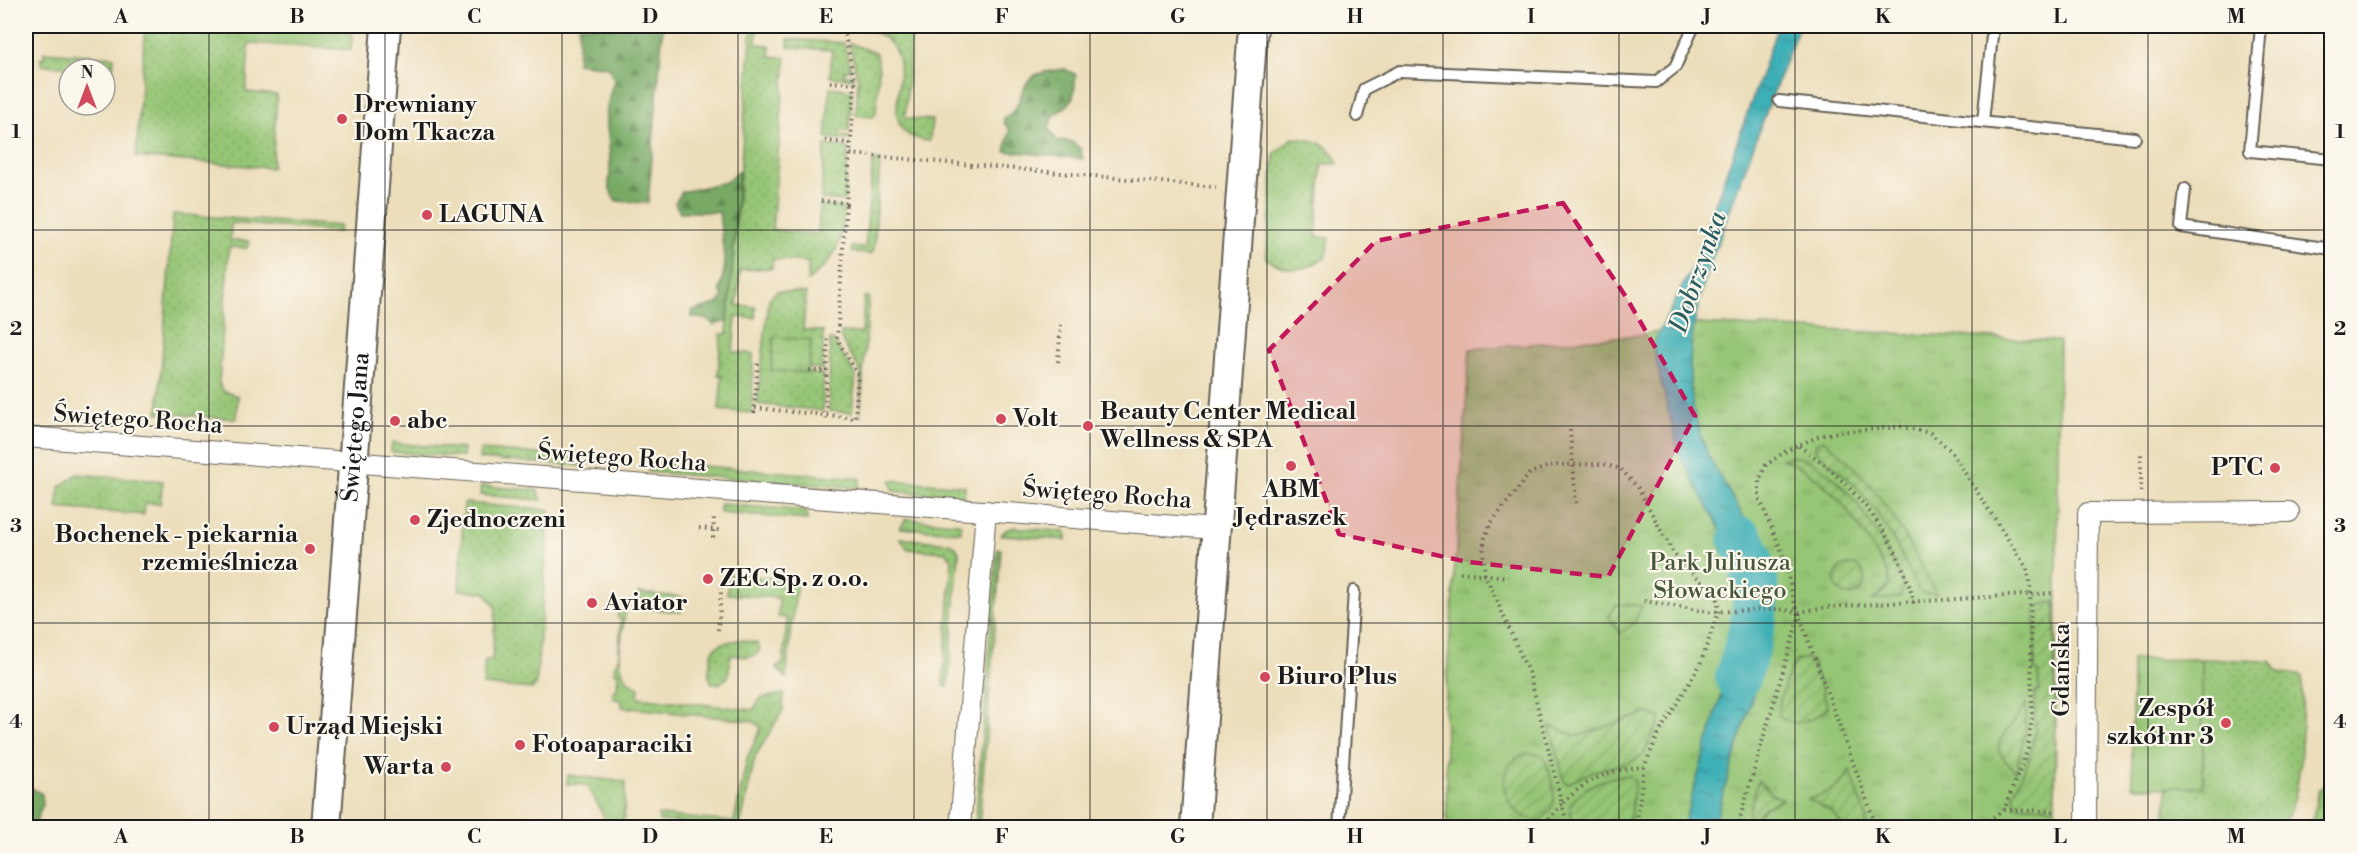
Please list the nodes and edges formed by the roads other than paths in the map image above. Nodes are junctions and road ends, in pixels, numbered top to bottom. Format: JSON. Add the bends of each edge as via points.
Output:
{"nodes":[{"id":1,"x":386,"y":26,"type":"edge"},
{"id":2,"x":1253,"y":26,"type":"edge"},
{"id":3,"x":1694,"y":26,"type":"edge"},
{"id":4,"x":1993,"y":26,"type":"edge"},
{"id":5,"x":2261,"y":26,"type":"edge"},
{"id":6,"x":1779,"y":101,"type":"dead end"},
{"id":7,"x":1357,"y":116,"type":"dead end"},
{"id":8,"x":1983,"y":122,"type":"junction"},
{"id":9,"x":2135,"y":138,"type":"dead end"},
{"id":10,"x":2331,"y":159,"type":"edge"},
{"id":11,"x":2185,"y":189,"type":"dead end"},
{"id":12,"x":2331,"y":249,"type":"edge"},
{"id":13,"x":26,"y":437,"type":"edge"},
{"id":14,"x":353,"y":462,"type":"junction"},
{"id":15,"x":986,"y":512,"type":"junction"},
{"id":16,"x":2289,"y":512,"type":"dead end"},
{"id":17,"x":1215,"y":529,"type":"junction"},
{"id":18,"x":1354,"y":591,"type":"dead end"},
{"id":19,"x":326,"y":828,"type":"edge"},
{"id":20,"x":960,"y":828,"type":"edge"},
{"id":21,"x":1195,"y":828,"type":"edge"},
{"id":22,"x":1339,"y":828,"type":"edge"},
{"id":23,"x":2086,"y":828,"type":"edge"}],
"edges":[{"from":1,"to":14,"type":"main road","name":"Świętego Jana"},
{"from":2,"to":17,"type":"main road"},
{"from":3,"to":7,"type":"lane","via":[[1675,67],[1656,82],[1400,71],[1364,89]]},
{"from":4,"to":8,"type":"lane"},
{"from":5,"to":10,"type":"lane","via":[[2250,152]]},
{"from":6,"to":8,"type":"lane"},
{"from":8,"to":9,"type":"lane"},
{"from":11,"to":12,"type":"lane","via":[[2181,227]]},
{"from":13,"to":14,"type":"street","name":"Świętego Rocha"},
{"from":14,"to":15,"type":"street","name":"Świętego Rocha"},
{"from":14,"to":19,"type":"main road","name":"Świętego Jana"},
{"from":15,"to":17,"type":"street","name":"Świętego Rocha"},
{"from":15,"to":20,"type":"street"},
{"from":16,"to":23,"type":"street","name":"Gdańska","via":[[2088,513]]},
{"from":17,"to":21,"type":"main road"},
{"from":18,"to":22,"type":"lane"}]}
